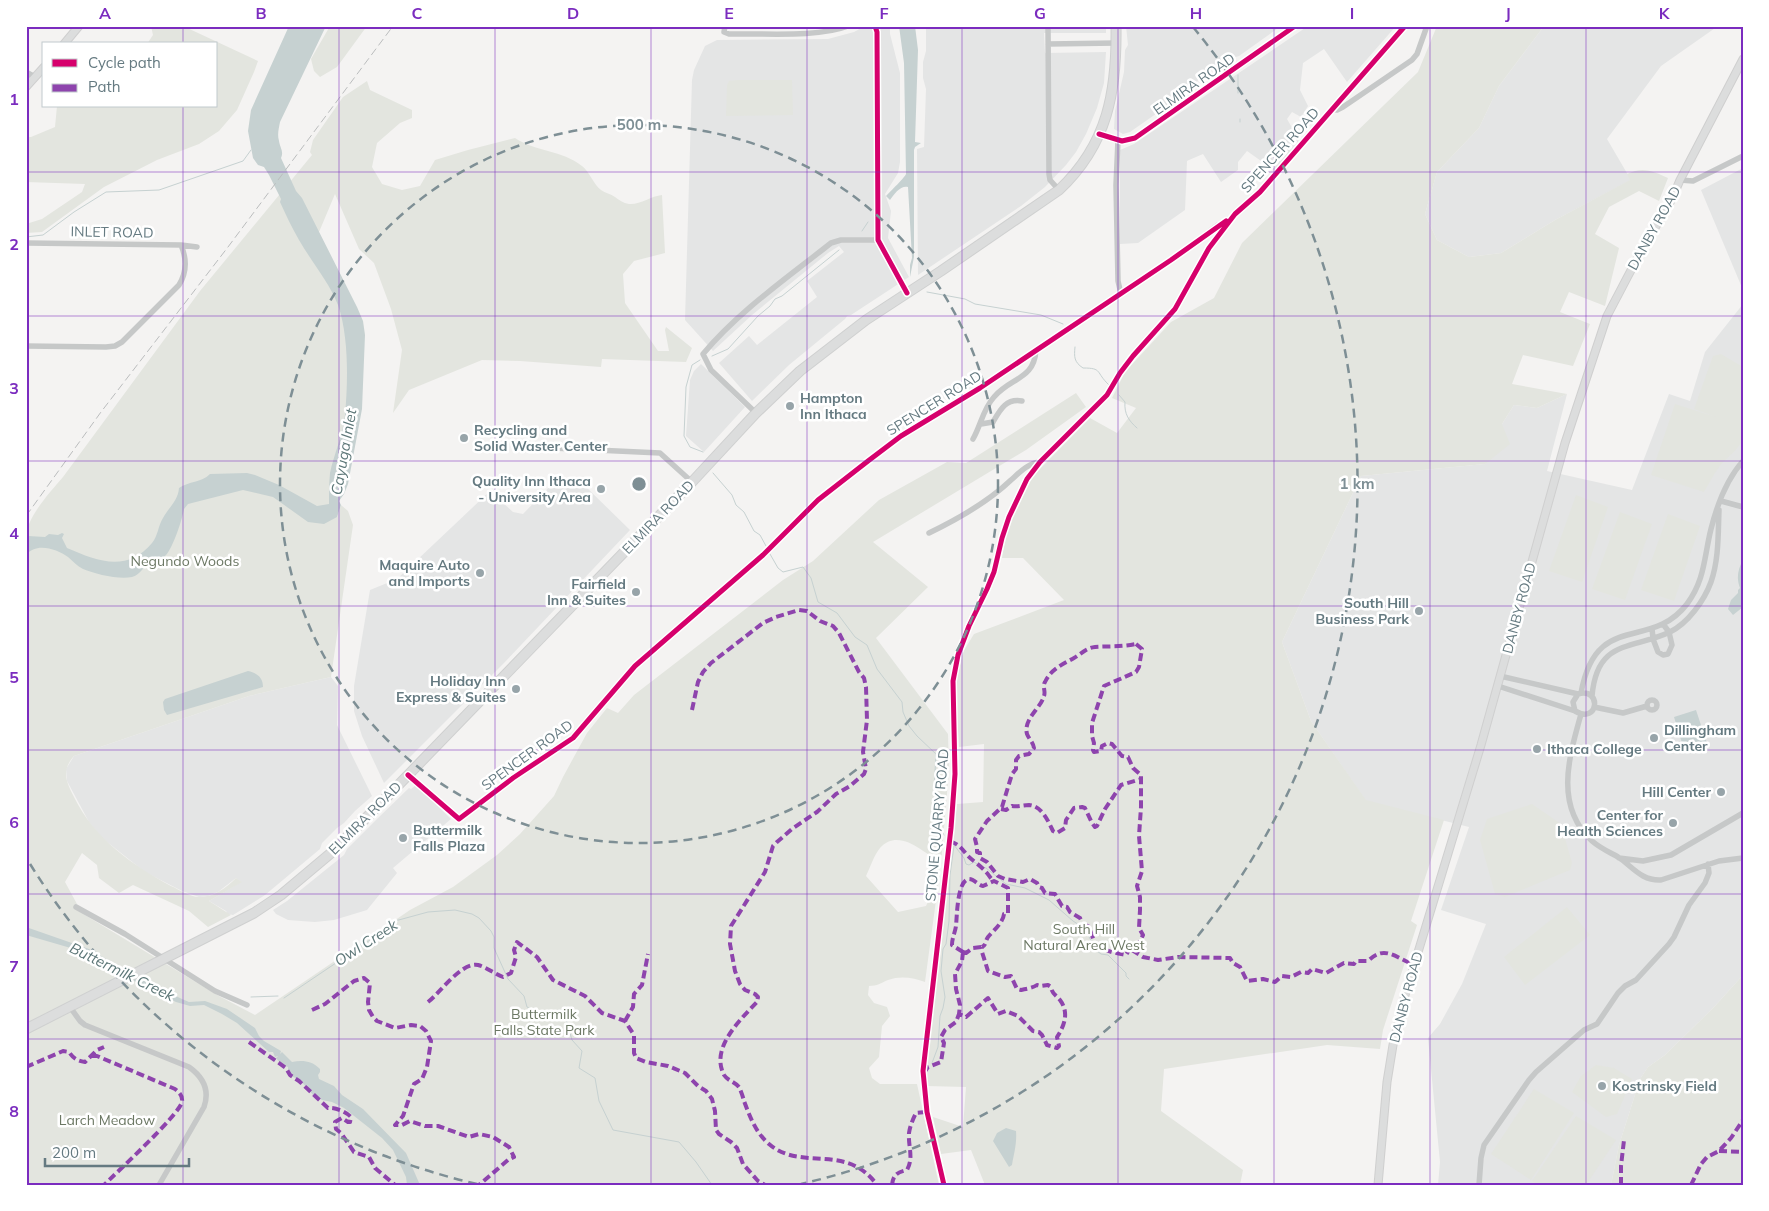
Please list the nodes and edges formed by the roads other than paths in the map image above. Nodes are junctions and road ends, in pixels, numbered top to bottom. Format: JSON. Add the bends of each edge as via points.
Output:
{"nodes":[{"id":1,"x":79,"y":26,"type":"edge"},
{"id":2,"x":725,"y":26,"type":"edge"},
{"id":3,"x":848,"y":26,"type":"edge"},
{"id":4,"x":875,"y":26,"type":"edge"},
{"id":5,"x":1048,"y":26,"type":"edge"},
{"id":6,"x":1116,"y":26,"type":"edge"},
{"id":7,"x":1295,"y":26,"type":"edge"},
{"id":8,"x":1405,"y":26,"type":"edge"},
{"id":9,"x":1427,"y":26,"type":"edge"},
{"id":10,"x":66,"y":42,"type":"edge"},
{"id":11,"x":1116,"y":43,"type":"junction"},
{"id":12,"x":1048,"y":44,"type":"junction"},
{"id":13,"x":1743,"y":59,"type":"edge"},
{"id":14,"x":42,"y":69,"type":"edge"},
{"id":15,"x":26,"y":72,"type":"edge"},
{"id":16,"x":34,"y":78,"type":"junction"},
{"id":17,"x":26,"y":87,"type":"edge"},
{"id":18,"x":1332,"y":109,"type":"junction"},
{"id":19,"x":1099,"y":134,"type":"junction"},
{"id":20,"x":1118,"y":140,"type":"junction"},
{"id":21,"x":1743,"y":156,"type":"edge"},
{"id":22,"x":1680,"y":180,"type":"junction"},
{"id":23,"x":1058,"y":190,"type":"junction"},
{"id":24,"x":1231,"y":220,"type":"joint"},
{"id":25,"x":1218,"y":225,"type":"dead end"},
{"id":26,"x":878,"y":240,"type":"junction"},
{"id":27,"x":26,"y":243,"type":"edge"},
{"id":28,"x":181,"y":245,"type":"junction"},
{"id":29,"x":197,"y":247,"type":"dead end"},
{"id":30,"x":907,"y":293,"type":"junction"},
{"id":31,"x":1121,"y":294,"type":"junction"},
{"id":32,"x":26,"y":346,"type":"edge"},
{"id":33,"x":1036,"y":350,"type":"junction"},
{"id":34,"x":1022,"y":401,"type":"dead end"},
{"id":35,"x":756,"y":413,"type":"junction"},
{"id":36,"x":981,"y":423,"type":"junction"},
{"id":37,"x":973,"y":439,"type":"dead end"},
{"id":38,"x":553,"y":448,"type":"dead end"},
{"id":39,"x":1743,"y":461,"type":"edge"},
{"id":40,"x":1040,"y":462,"type":"junction"},
{"id":41,"x":692,"y":482,"type":"junction"},
{"id":42,"x":1720,"y":501,"type":"junction"},
{"id":43,"x":1743,"y":507,"type":"edge"},
{"id":44,"x":929,"y":533,"type":"dead end"},
{"id":45,"x":1663,"y":624,"type":"junction"},
{"id":46,"x":1652,"y":628,"type":"junction"},
{"id":47,"x":1669,"y":632,"type":"junction"},
{"id":48,"x":1653,"y":639,"type":"junction"},
{"id":49,"x":1500,"y":676,"type":"junction"},
{"id":50,"x":1498,"y":686,"type":"junction"},
{"id":51,"x":1580,"y":693,"type":"junction"},
{"id":52,"x":1592,"y":696,"type":"junction"},
{"id":53,"x":1647,"y":706,"type":"dead end"},
{"id":54,"x":1594,"y":707,"type":"junction"},
{"id":55,"x":1575,"y":711,"type":"junction"},
{"id":56,"x":1581,"y":714,"type":"junction"},
{"id":57,"x":408,"y":775,"type":"junction"},
{"id":58,"x":1743,"y":814,"type":"edge"},
{"id":59,"x":1619,"y":858,"type":"junction"},
{"id":60,"x":1743,"y":858,"type":"edge"},
{"id":61,"x":1708,"y":864,"type":"junction"},
{"id":62,"x":76,"y":907,"type":"dead end"},
{"id":63,"x":166,"y":959,"type":"junction"},
{"id":64,"x":248,"y":1005,"type":"dead end"},
{"id":65,"x":70,"y":1007,"type":"junction"},
{"id":66,"x":26,"y":1029,"type":"edge"},
{"id":67,"x":159,"y":1185,"type":"edge"},
{"id":68,"x":944,"y":1185,"type":"edge"},
{"id":69,"x":1378,"y":1185,"type":"edge"},
{"id":70,"x":1479,"y":1185,"type":"edge"}],
"edges":[{"from":1,"to":10,"type":"main road"},
{"from":2,"to":3,"type":"street","via":[[724,32],[729,34],[816,33]]},
{"from":4,"to":26,"type":"street"},
{"from":5,"to":12,"type":"street"},
{"from":6,"to":11,"type":"highway","name":"ELMIRA ROAD"},
{"from":7,"to":20,"type":"street","name":"ELMIRA ROAD","via":[[1146,131],[1131,139]]},
{"from":8,"to":18,"type":"street","name":"SPENCER ROAD"},
{"from":9,"to":18,"type":"street","via":[[1412,60],[1343,107]]},
{"from":11,"to":12,"type":"street"},
{"from":11,"to":19,"type":"highway","name":"ELMIRA ROAD","via":[[1113,92]]},
{"from":12,"to":23,"type":"street","via":[[1049,174]]},
{"from":13,"to":22,"type":"main road","name":"DANBY ROAD"},
{"from":14,"to":16,"type":"main road"},
{"from":15,"to":16,"type":"street"},
{"from":16,"to":17,"type":"main road"},
{"from":18,"to":24,"type":"street","name":"SPENCER ROAD","via":[[1260,192]]},
{"from":19,"to":20,"type":"street"},
{"from":19,"to":23,"type":"highway","name":"ELMIRA ROAD","via":[[1084,162]]},
{"from":20,"to":31,"type":"street","via":[[1116,185]]},
{"from":21,"to":22,"type":"street","via":[[1693,181]]},
{"from":22,"to":49,"type":"main road","name":"DANBY ROAD","via":[[1607,316],[1565,442]]},
{"from":23,"to":30,"type":"highway","name":"ELMIRA ROAD"},
{"from":24,"to":40,"type":"street","name":"STONE QUARRY ROAD","via":[[1199,264],[1169,316],[1133,356],[1107,395]]},
{"from":25,"to":31,"type":"street","name":"SPENCER ROAD"},
{"from":26,"to":30,"type":"street"},
{"from":26,"to":35,"type":"street","via":[[831,243],[753,304],[703,354],[711,370]]},
{"from":27,"to":28,"type":"street","name":"INLET ROAD"},
{"from":28,"to":29,"type":"street","name":"INLET ROAD"},
{"from":28,"to":32,"type":"street","via":[[186,262],[179,285],[122,342],[106,347]]},
{"from":30,"to":35,"type":"highway","name":"ELMIRA ROAD","via":[[817,357]]},
{"from":31,"to":33,"type":"street","name":"SPENCER ROAD"},
{"from":33,"to":36,"type":"street","via":[[1035,364],[994,396]]},
{"from":33,"to":57,"type":"street","name":"SPENCER ROAD","via":[[893,442],[833,488],[802,514],[763,556],[635,666],[573,738],[459,819]]},
{"from":34,"to":36,"type":"street","via":[[1004,404],[993,422]]},
{"from":35,"to":41,"type":"highway","name":"ELMIRA ROAD"},
{"from":36,"to":37,"type":"street"},
{"from":38,"to":41,"type":"street","via":[[660,453]]},
{"from":39,"to":42,"type":"street","via":[[1731,476]]},
{"from":40,"to":44,"type":"street","via":[[1034,462],[999,492]]},
{"from":40,"to":68,"type":"street","name":"STONE QUARRY ROAD","via":[[1027,479],[1008,517],[994,572],[958,655],[953,682],[955,774],[951,828],[923,1071],[927,1112]]},
{"from":41,"to":57,"type":"highway","name":"ELMIRA ROAD"},
{"from":42,"to":43,"type":"street"},
{"from":42,"to":45,"type":"street","via":[[1701,580],[1686,605]]},
{"from":42,"to":47,"type":"street","via":[[1719,541],[1711,583],[1692,614]]},
{"from":45,"to":46,"type":"street"},
{"from":45,"to":47,"type":"street"},
{"from":46,"to":48,"type":"street"},
{"from":46,"to":51,"type":"street","via":[[1605,644],[1590,663]]},
{"from":47,"to":48,"type":"street"},
{"from":47,"to":48,"type":"street","via":[[1672,645],[1668,654],[1658,652]]},
{"from":48,"to":52,"type":"street","via":[[1624,645],[1604,660],[1593,683]]},
{"from":49,"to":50,"type":"main road","name":"DANBY ROAD"},
{"from":49,"to":51,"type":"street"},
{"from":50,"to":55,"type":"street"},
{"from":50,"to":69,"type":"main road","name":"DANBY ROAD","via":[[1393,1045]]},
{"from":51,"to":52,"type":"street"},
{"from":51,"to":55,"type":"street","via":[[1572,702]]},
{"from":52,"to":54,"type":"street"},
{"from":53,"to":54,"type":"street","via":[[1622,713]]},
{"from":54,"to":56,"type":"street","via":[[1588,714]]},
{"from":55,"to":56,"type":"street"},
{"from":56,"to":59,"type":"street","via":[[1568,764],[1570,807],[1585,834]]},
{"from":57,"to":63,"type":"highway","name":"ELMIRA ROAD","via":[[331,853],[281,895],[254,913]]},
{"from":58,"to":59,"type":"street","via":[[1671,855],[1643,861]]},
{"from":59,"to":61,"type":"street","via":[[1640,874],[1656,880]]},
{"from":60,"to":61,"type":"street"},
{"from":61,"to":70,"type":"street","via":[[1705,883],[1689,905],[1669,944],[1636,980],[1618,993],[1597,1024],[1584,1030],[1529,1080],[1484,1145]]},
{"from":62,"to":63,"type":"street"},
{"from":63,"to":64,"type":"street","via":[[215,991]]},
{"from":63,"to":65,"type":"highway","name":"ELMIRA ROAD"},
{"from":65,"to":66,"type":"highway","name":"ELMIRA ROAD"},
{"from":65,"to":67,"type":"street","via":[[86,1025],[189,1067],[204,1083],[207,1094],[204,1107]]}]}
